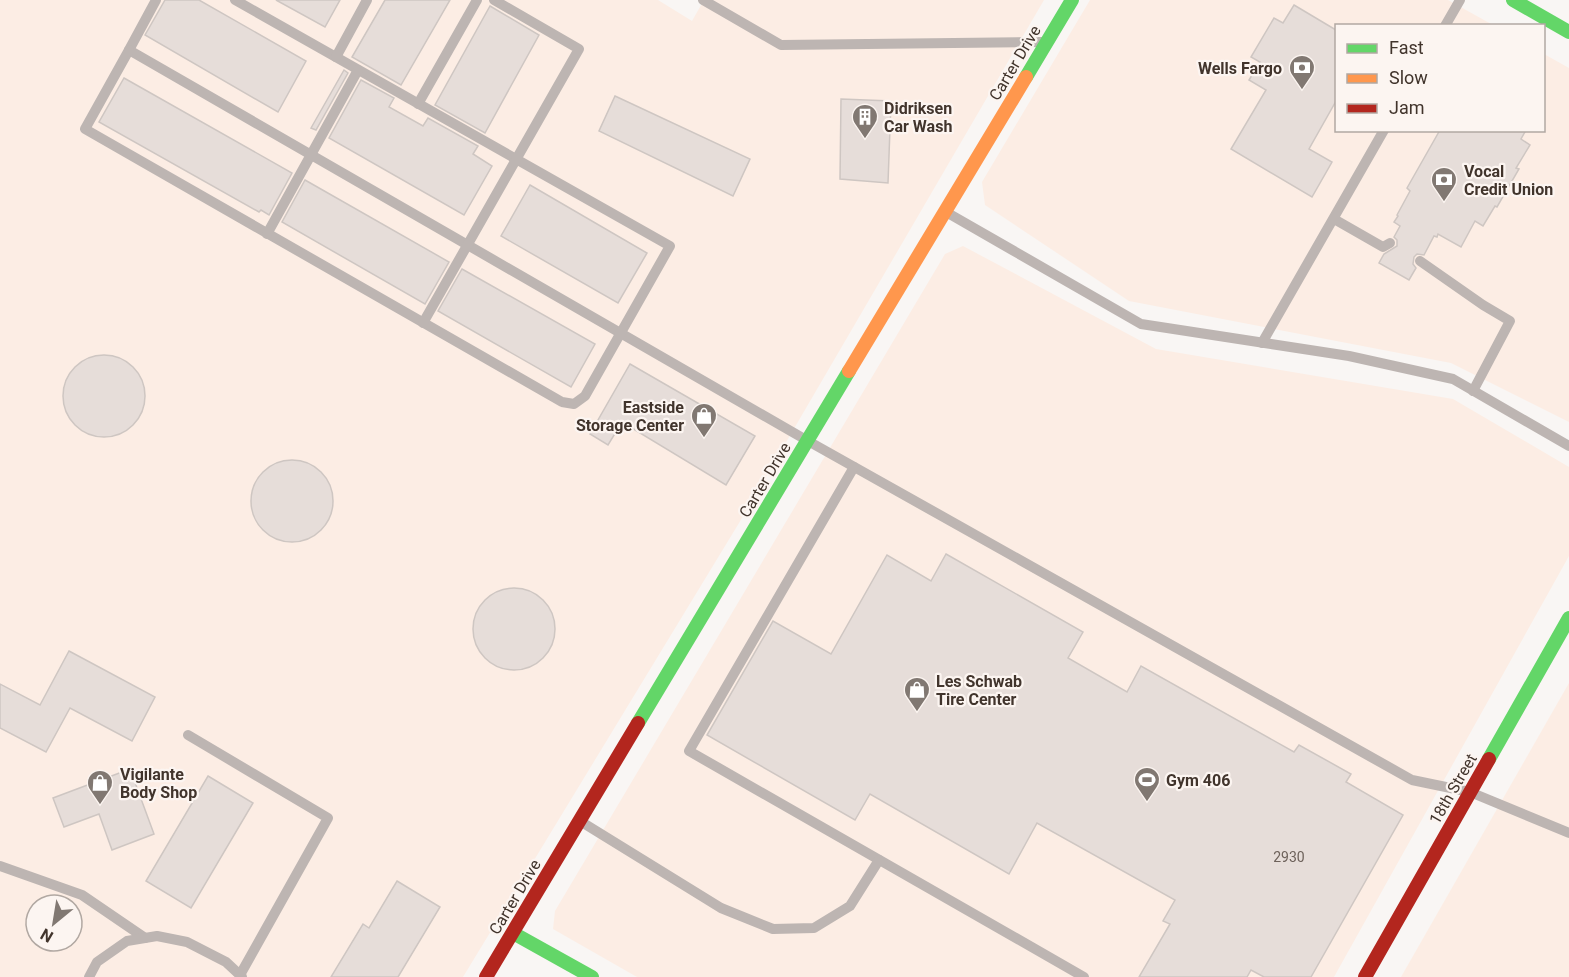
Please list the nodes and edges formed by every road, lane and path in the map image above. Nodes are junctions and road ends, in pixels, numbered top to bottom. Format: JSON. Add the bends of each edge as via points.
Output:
{"nodes":[{"id":1,"x":156,"y":0,"type":"edge"},
{"id":2,"x":235,"y":0,"type":"edge"},
{"id":3,"x":367,"y":0,"type":"edge"},
{"id":4,"x":477,"y":0,"type":"edge"},
{"id":5,"x":494,"y":0,"type":"edge"},
{"id":6,"x":703,"y":0,"type":"edge"},
{"id":7,"x":1072,"y":0,"type":"edge"},
{"id":8,"x":1460,"y":0,"type":"edge"},
{"id":9,"x":1513,"y":0,"type":"edge"},
{"id":10,"x":255,"y":5,"type":"edge"},
{"id":11,"x":1446,"y":24,"type":"edge"},
{"id":12,"x":1569,"y":32,"type":"edge"},
{"id":13,"x":1047,"y":42,"type":"junction"},
{"id":14,"x":129,"y":50,"type":"junction"},
{"id":15,"x":336,"y":57,"type":"junction"},
{"id":16,"x":358,"y":70,"type":"junction"},
{"id":17,"x":418,"y":104,"type":"junction"},
{"id":18,"x":1383,"y":132,"type":"edge"},
{"id":19,"x":311,"y":155,"type":"junction"},
{"id":20,"x":517,"y":160,"type":"junction"},
{"id":21,"x":945,"y":212,"type":"junction"},
{"id":22,"x":1334,"y":219,"type":"junction"},
{"id":23,"x":267,"y":234,"type":"junction"},
{"id":24,"x":1390,"y":243,"type":"dead end"},
{"id":25,"x":468,"y":246,"type":"junction"},
{"id":26,"x":1420,"y":261,"type":"dead end"},
{"id":27,"x":423,"y":323,"type":"junction"},
{"id":28,"x":621,"y":334,"type":"junction"},
{"id":29,"x":1262,"y":343,"type":"junction"},
{"id":30,"x":1473,"y":391,"type":"junction"},
{"id":31,"x":808,"y":441,"type":"junction"},
{"id":32,"x":1569,"y":446,"type":"edge"},
{"id":33,"x":854,"y":467,"type":"junction"},
{"id":34,"x":1569,"y":618,"type":"edge"},
{"id":35,"x":188,"y":735,"type":"dead end"},
{"id":36,"x":1470,"y":792,"type":"junction"},
{"id":37,"x":580,"y":821,"type":"junction"},
{"id":38,"x":1569,"y":834,"type":"edge"},
{"id":39,"x":879,"y":860,"type":"junction"},
{"id":40,"x":0,"y":866,"type":"edge"},
{"id":41,"x":513,"y":933,"type":"junction"},
{"id":42,"x":144,"y":938,"type":"junction"},
{"id":43,"x":241,"y":976,"type":"edge"},
{"id":44,"x":89,"y":977,"type":"edge"},
{"id":45,"x":486,"y":977,"type":"edge"},
{"id":46,"x":592,"y":977,"type":"edge"},
{"id":47,"x":1084,"y":977,"type":"edge"},
{"id":48,"x":1365,"y":977,"type":"edge"}],
"edges":[{"from":1,"to":14,"type":"lane"},
{"from":2,"to":10,"type":"lane"},
{"from":3,"to":15,"type":"lane"},
{"from":4,"to":17,"type":"lane"},
{"from":5,"to":20,"type":"lane","via":[[579,49]]},
{"from":6,"to":13,"type":"lane","via":[[781,45]]},
{"from":7,"to":13,"type":"main road","name":"Carter Drive"},
{"from":8,"to":11,"type":"lane"},
{"from":9,"to":12,"type":"main road"},
{"from":10,"to":15,"type":"lane"},
{"from":13,"to":21,"type":"main road","name":"Carter Drive"},
{"from":14,"to":19,"type":"lane"},
{"from":14,"to":23,"type":"lane","via":[[85,129]]},
{"from":15,"to":16,"type":"lane"},
{"from":16,"to":17,"type":"lane"},
{"from":16,"to":19,"type":"lane"},
{"from":17,"to":20,"type":"lane"},
{"from":18,"to":22,"type":"lane"},
{"from":19,"to":23,"type":"lane"},
{"from":19,"to":25,"type":"lane"},
{"from":20,"to":25,"type":"lane"},
{"from":20,"to":28,"type":"lane","via":[[670,246]]},
{"from":21,"to":29,"type":"lane","via":[[1141,324]]},
{"from":21,"to":31,"type":"main road","name":"Carter Drive"},
{"from":22,"to":24,"type":"lane","via":[[1383,248]]},
{"from":22,"to":29,"type":"lane"},
{"from":23,"to":27,"type":"lane"},
{"from":25,"to":27,"type":"lane"},
{"from":25,"to":28,"type":"lane"},
{"from":26,"to":30,"type":"lane","via":[[1510,321]]},
{"from":27,"to":28,"type":"lane","via":[[562,402],[574,404],[585,396]]},
{"from":28,"to":31,"type":"lane"},
{"from":29,"to":30,"type":"lane","via":[[1349,356],[1453,379]]},
{"from":30,"to":32,"type":"lane"},
{"from":31,"to":33,"type":"lane"},
{"from":31,"to":37,"type":"main road","name":"Carter Drive"},
{"from":33,"to":36,"type":"lane","via":[[1412,780]]},
{"from":33,"to":39,"type":"lane","via":[[689,751]]},
{"from":34,"to":36,"type":"main road","name":"18th Street"},
{"from":35,"to":43,"type":"lane","via":[[328,818]]},
{"from":36,"to":38,"type":"lane"},
{"from":36,"to":48,"type":"main road","name":"18th Street"},
{"from":37,"to":39,"type":"lane","via":[[721,908],[773,929],[814,928],[850,906]]},
{"from":37,"to":41,"type":"main road","name":"Carter Drive"},
{"from":39,"to":47,"type":"lane"},
{"from":40,"to":42,"type":"lane","via":[[82,895]]},
{"from":41,"to":45,"type":"main road","name":"Carter Drive"},
{"from":41,"to":46,"type":"main road"},
{"from":42,"to":43,"type":"lane","via":[[157,936],[187,942],[226,962]]},
{"from":42,"to":44,"type":"lane","via":[[128,941],[97,962]]}]}
